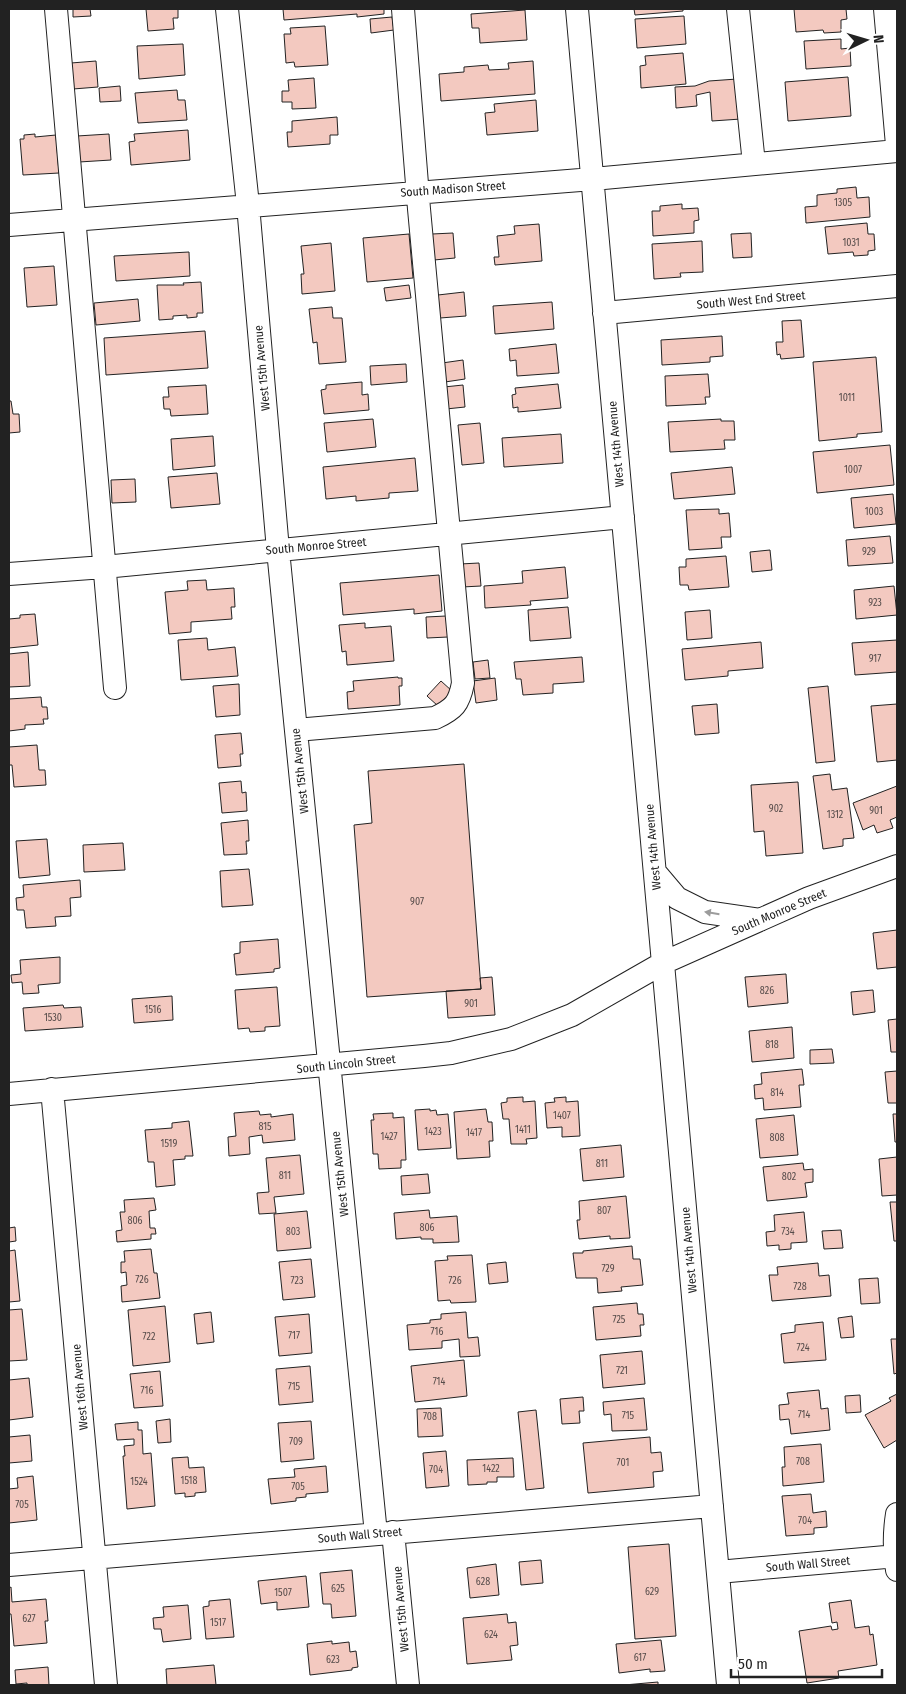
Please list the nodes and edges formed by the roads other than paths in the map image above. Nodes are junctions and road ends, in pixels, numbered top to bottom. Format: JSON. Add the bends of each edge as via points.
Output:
{"nodes":[{"id":1,"x":56,"y":9,"type":"edge"},
{"id":2,"x":227,"y":9,"type":"edge"},
{"id":3,"x":403,"y":9,"type":"edge"},
{"id":4,"x":577,"y":9,"type":"edge"},
{"id":5,"x":738,"y":9,"type":"edge"},
{"id":6,"x":885,"y":9,"type":"edge"},
{"id":7,"x":897,"y":144,"type":"edge"},
{"id":8,"x":897,"y":151,"type":"edge"},
{"id":9,"x":754,"y":164,"type":"junction"},
{"id":10,"x":593,"y":179,"type":"junction"},
{"id":11,"x":418,"y":192,"type":"junction"},
{"id":12,"x":248,"y":205,"type":"junction"},
{"id":13,"x":74,"y":219,"type":"junction"},
{"id":14,"x":9,"y":224,"type":"edge"},
{"id":15,"x":897,"y":286,"type":"edge"},
{"id":16,"x":604,"y":313,"type":"junction"},
{"id":17,"x":623,"y":517,"type":"junction"},
{"id":18,"x":450,"y":533,"type":"junction"},
{"id":19,"x":278,"y":550,"type":"junction"},
{"id":20,"x":104,"y":567,"type":"junction"},
{"id":21,"x":9,"y":574,"type":"edge"},
{"id":22,"x":115,"y":688,"type":"dead end"},
{"id":23,"x":296,"y":730,"type":"junction"},
{"id":24,"x":897,"y":866,"type":"edge"},
{"id":25,"x":655,"y":872,"type":"junction"},
{"id":26,"x":760,"y":920,"type":"junction"},
{"id":27,"x":663,"y":963,"type":"junction"},
{"id":28,"x":330,"y":1066,"type":"junction"},
{"id":29,"x":52,"y":1089,"type":"junction"},
{"id":30,"x":9,"y":1094,"type":"edge"},
{"id":31,"x":712,"y":1506,"type":"junction"},
{"id":32,"x":897,"y":1514,"type":"edge"},
{"id":33,"x":384,"y":1533,"type":"junction"},
{"id":34,"x":95,"y":1558,"type":"junction"},
{"id":35,"x":897,"y":1561,"type":"edge"},
{"id":36,"x":9,"y":1565,"type":"edge"},
{"id":37,"x":718,"y":1572,"type":"junction"},
{"id":38,"x":106,"y":1685,"type":"edge"},
{"id":39,"x":408,"y":1685,"type":"edge"},
{"id":40,"x":728,"y":1685,"type":"edge"}],
"edges":[{"from":1,"to":13,"type":"street"},
{"from":2,"to":12,"type":"street","name":"West 15th Avenue"},
{"from":3,"to":11,"type":"street"},
{"from":4,"to":10,"type":"street","name":"West 14th Avenue"},
{"from":5,"to":9,"type":"street"},
{"from":6,"to":7,"type":"street"},
{"from":8,"to":9,"type":"street","name":"South Madison Street"},
{"from":9,"to":10,"type":"street","name":"South Madison Street"},
{"from":10,"to":11,"type":"street","name":"South Madison Street"},
{"from":10,"to":16,"type":"street","name":"West 14th Avenue"},
{"from":11,"to":12,"type":"street","name":"South Madison Street"},
{"from":11,"to":18,"type":"street"},
{"from":12,"to":13,"type":"street","name":"South Madison Street"},
{"from":12,"to":19,"type":"street","name":"West 15th Avenue"},
{"from":13,"to":14,"type":"street","name":"South Madison Street"},
{"from":13,"to":20,"type":"street"},
{"from":15,"to":16,"type":"street","name":"South West End Street"},
{"from":16,"to":17,"type":"street","name":"West 14th Avenue"},
{"from":17,"to":18,"type":"street","name":"South Monroe Street"},
{"from":17,"to":25,"type":"street","name":"West 14th Avenue"},
{"from":18,"to":19,"type":"street","name":"South Monroe Street"},
{"from":18,"to":23,"type":"street","via":[[463,683],[460,698],[451,710],[435,718]]},
{"from":19,"to":20,"type":"street","name":"South Monroe Street"},
{"from":19,"to":23,"type":"street","name":"West 15th Avenue"},
{"from":20,"to":21,"type":"street","name":"South Monroe Street"},
{"from":20,"to":22,"type":"street"},
{"from":23,"to":28,"type":"street","name":"West 15th Avenue"},
{"from":24,"to":26,"type":"street","name":"South Monroe Street"},
{"from":26,"to":25,"type":"street","one_way":true,"via":[[704,912],[677,898]]},
{"from":25,"to":27,"type":"street","name":"West 14th Avenue"},
{"from":26,"to":27,"type":"street","name":"South Monroe Street"},
{"from":27,"to":28,"type":"street","name":"South Lincoln Street","via":[[572,1015],[511,1039],[451,1053]]},
{"from":27,"to":31,"type":"street","name":"West 14th Avenue"},
{"from":28,"to":29,"type":"street","name":"South Lincoln Street"},
{"from":28,"to":33,"type":"street","name":"West 15th Avenue"},
{"from":29,"to":30,"type":"street","name":"South Lincoln Street"},
{"from":29,"to":34,"type":"street","name":"West 16th Avenue"},
{"from":31,"to":33,"type":"street","name":"South Wall Street"},
{"from":31,"to":37,"type":"street","name":"West 14th Avenue"},
{"from":32,"to":35,"type":"street"},
{"from":33,"to":34,"type":"street","name":"South Wall Street"},
{"from":33,"to":39,"type":"street","name":"West 15th Avenue"},
{"from":34,"to":36,"type":"street","name":"South Wall Street"},
{"from":34,"to":38,"type":"street","name":"West 16th Avenue"},
{"from":35,"to":37,"type":"street","name":"South Wall Street"},
{"from":37,"to":40,"type":"street","name":"West 14th Avenue"}]}
